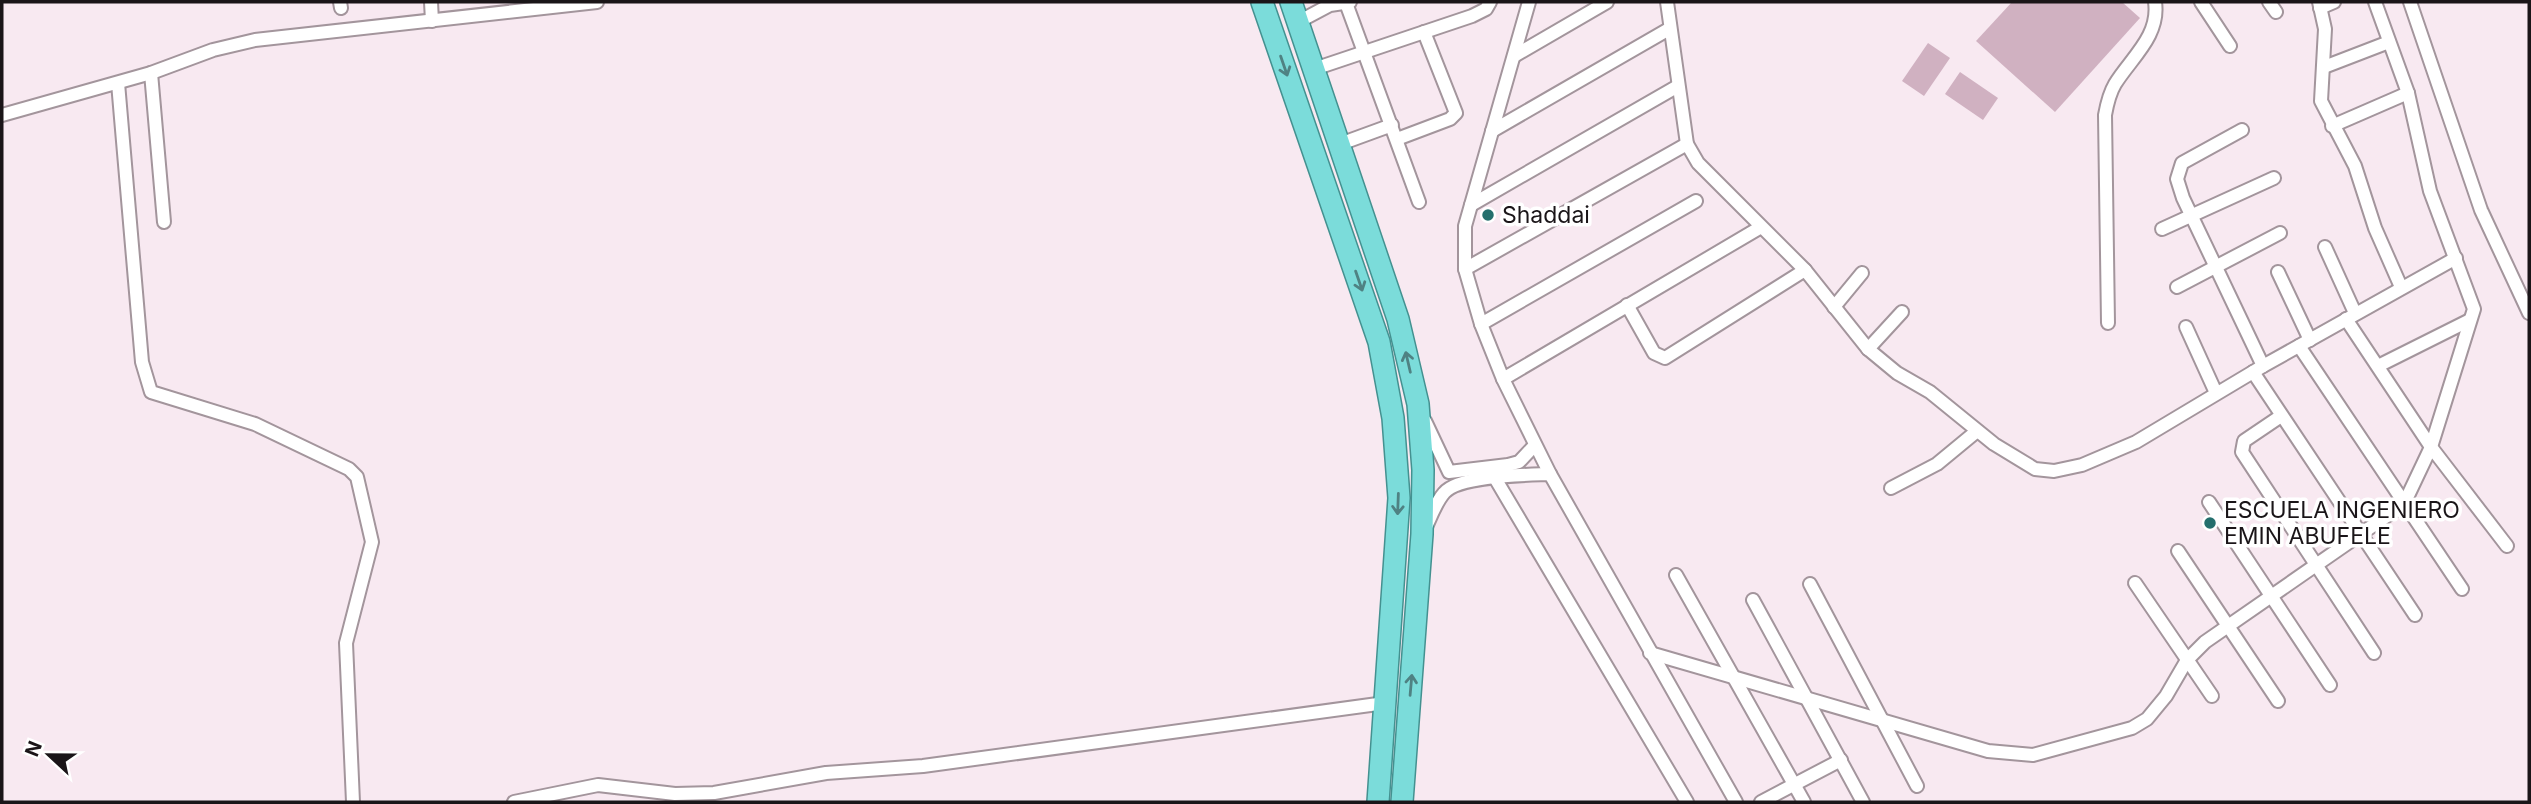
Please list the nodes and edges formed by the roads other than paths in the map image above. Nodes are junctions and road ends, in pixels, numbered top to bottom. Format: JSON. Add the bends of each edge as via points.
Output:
{"nodes":[{"id":1,"x":431,"y":2,"type":"edge"},
{"id":2,"x":597,"y":2,"type":"edge"},
{"id":3,"x":1262,"y":2,"type":"edge"},
{"id":4,"x":1490,"y":2,"type":"edge"},
{"id":5,"x":1530,"y":2,"type":"edge"},
{"id":6,"x":1607,"y":2,"type":"edge"},
{"id":7,"x":1667,"y":2,"type":"edge"},
{"id":8,"x":2155,"y":2,"type":"edge"},
{"id":9,"x":2201,"y":2,"type":"edge"},
{"id":10,"x":2334,"y":2,"type":"edge"},
{"id":11,"x":2375,"y":2,"type":"edge"},
{"id":12,"x":2410,"y":2,"type":"edge"},
{"id":13,"x":1348,"y":3,"type":"edge"},
{"id":14,"x":1330,"y":4,"type":"edge"},
{"id":15,"x":2319,"y":5,"type":"edge"},
{"id":16,"x":1294,"y":12,"type":"edge"},
{"id":17,"x":432,"y":21,"type":"junction"},
{"id":18,"x":1669,"y":29,"type":"junction"},
{"id":19,"x":1424,"y":32,"type":"junction"},
{"id":20,"x":2389,"y":42,"type":"junction"},
{"id":21,"x":2230,"y":46,"type":"dead end"},
{"id":22,"x":1366,"y":53,"type":"junction"},
{"id":23,"x":1514,"y":56,"type":"junction"},
{"id":24,"x":2324,"y":67,"type":"junction"},
{"id":25,"x":1314,"y":69,"type":"junction"},
{"id":26,"x":151,"y":73,"type":"junction"},
{"id":27,"x":118,"y":83,"type":"junction"},
{"id":28,"x":1678,"y":86,"type":"junction"},
{"id":29,"x":2408,"y":93,"type":"junction"},
{"id":30,"x":2,"y":115,"type":"edge"},
{"id":31,"x":1392,"y":125,"type":"junction"},
{"id":32,"x":2332,"y":126,"type":"junction"},
{"id":33,"x":2242,"y":130,"type":"dead end"},
{"id":34,"x":1492,"y":131,"type":"junction"},
{"id":35,"x":1397,"y":139,"type":"junction"},
{"id":36,"x":1339,"y":144,"type":"junction"},
{"id":37,"x":1687,"y":144,"type":"junction"},
{"id":38,"x":2274,"y":178,"type":"dead end"},
{"id":39,"x":1696,"y":201,"type":"dead end"},
{"id":40,"x":1419,"y":202,"type":"dead end"},
{"id":41,"x":1471,"y":205,"type":"junction"},
{"id":42,"x":2192,"y":216,"type":"junction"},
{"id":43,"x":164,"y":222,"type":"dead end"},
{"id":44,"x":1761,"y":227,"type":"junction"},
{"id":45,"x":2162,"y":229,"type":"dead end"},
{"id":46,"x":2280,"y":233,"type":"dead end"},
{"id":47,"x":2325,"y":247,"type":"dead end"},
{"id":48,"x":2456,"y":258,"type":"junction"},
{"id":49,"x":2214,"y":267,"type":"junction"},
{"id":50,"x":1465,"y":269,"type":"junction"},
{"id":51,"x":1805,"y":270,"type":"junction"},
{"id":52,"x":2278,"y":272,"type":"dead end"},
{"id":53,"x":1862,"y":273,"type":"dead end"},
{"id":54,"x":2178,"y":287,"type":"dead end"},
{"id":55,"x":2401,"y":287,"type":"junction"},
{"id":56,"x":1627,"y":305,"type":"junction"},
{"id":57,"x":1834,"y":307,"type":"junction"},
{"id":58,"x":1902,"y":312,"type":"dead end"},
{"id":59,"x":2529,"y":313,"type":"edge"},
{"id":60,"x":2351,"y":316,"type":"junction"},
{"id":61,"x":2470,"y":320,"type":"junction"},
{"id":62,"x":2108,"y":323,"type":"dead end"},
{"id":63,"x":1481,"y":324,"type":"junction"},
{"id":64,"x":2186,"y":327,"type":"dead end"},
{"id":65,"x":2304,"y":343,"type":"junction"},
{"id":66,"x":1868,"y":349,"type":"junction"},
{"id":67,"x":2378,"y":366,"type":"junction"},
{"id":68,"x":2258,"y":369,"type":"junction"},
{"id":69,"x":1503,"y":379,"type":"junction"},
{"id":70,"x":2216,"y":393,"type":"junction"},
{"id":71,"x":1418,"y":404,"type":"junction"},
{"id":72,"x":2281,"y":416,"type":"junction"},
{"id":73,"x":1977,"y":430,"type":"junction"},
{"id":74,"x":1535,"y":445,"type":"junction"},
{"id":75,"x":2431,"y":447,"type":"junction"},
{"id":76,"x":1550,"y":474,"type":"junction"},
{"id":77,"x":1495,"y":478,"type":"junction"},
{"id":78,"x":1891,"y":488,"type":"dead end"},
{"id":79,"x":2209,"y":502,"type":"dead end"},
{"id":80,"x":2404,"y":504,"type":"junction"},
{"id":81,"x":1422,"y":534,"type":"junction"},
{"id":82,"x":2361,"y":534,"type":"junction"},
{"id":83,"x":2507,"y":546,"type":"dead end"},
{"id":84,"x":2178,"y":551,"type":"dead end"},
{"id":85,"x":2317,"y":565,"type":"junction"},
{"id":86,"x":1676,"y":575,"type":"dead end"},
{"id":87,"x":2136,"y":583,"type":"dead end"},
{"id":88,"x":1810,"y":584,"type":"dead end"},
{"id":89,"x":2462,"y":589,"type":"dead end"},
{"id":90,"x":2271,"y":596,"type":"junction"},
{"id":91,"x":1752,"y":600,"type":"dead end"},
{"id":92,"x":2415,"y":615,"type":"dead end"},
{"id":93,"x":2227,"y":625,"type":"junction"},
{"id":94,"x":1650,"y":653,"type":"junction"},
{"id":95,"x":2374,"y":653,"type":"dead end"},
{"id":96,"x":2187,"y":660,"type":"junction"},
{"id":97,"x":1731,"y":675,"type":"junction"},
{"id":98,"x":2330,"y":685,"type":"dead end"},
{"id":99,"x":1807,"y":696,"type":"junction"},
{"id":100,"x":2211,"y":696,"type":"dead end"},
{"id":101,"x":2278,"y":701,"type":"dead end"},
{"id":102,"x":1385,"y":704,"type":"junction"},
{"id":103,"x":1881,"y":719,"type":"junction"},
{"id":104,"x":1841,"y":760,"type":"junction"},
{"id":105,"x":1404,"y":769,"type":"junction"},
{"id":106,"x":1795,"y":785,"type":"junction"},
{"id":107,"x":1917,"y":786,"type":"dead end"},
{"id":108,"x":353,"y":802,"type":"edge"},
{"id":109,"x":514,"y":802,"type":"edge"},
{"id":110,"x":1378,"y":802,"type":"edge"},
{"id":111,"x":1394,"y":802,"type":"edge"},
{"id":112,"x":1402,"y":802,"type":"edge"},
{"id":113,"x":1687,"y":802,"type":"edge"},
{"id":114,"x":1736,"y":802,"type":"edge"},
{"id":115,"x":1761,"y":802,"type":"edge"},
{"id":116,"x":1804,"y":802,"type":"edge"},
{"id":117,"x":1863,"y":802,"type":"edge"}],
"edges":[{"from":1,"to":17,"type":"street"},
{"from":2,"to":17,"type":"street"},
{"from":3,"to":102,"type":"highway","one_way":true,"via":[[1379,342],[1393,418],[1399,498]]},
{"from":4,"to":19,"type":"street","via":[[1472,16]]},
{"from":5,"to":23,"type":"street"},
{"from":6,"to":23,"type":"street"},
{"from":7,"to":18,"type":"street"},
{"from":8,"to":62,"type":"street","via":[[2151,32],[2139,55],[2116,81],[2105,115]]},
{"from":9,"to":21,"type":"street"},
{"from":10,"to":15,"type":"street"},
{"from":11,"to":20,"type":"street"},
{"from":12,"to":59,"type":"street","via":[[2481,210]]},
{"from":13,"to":14,"type":"street"},
{"from":13,"to":22,"type":"street"},
{"from":14,"to":16,"type":"street"},
{"from":15,"to":24,"type":"street","via":[[2325,29]]},
{"from":16,"to":25,"type":"highway"},
{"from":17,"to":26,"type":"street","via":[[255,40]]},
{"from":18,"to":28,"type":"street"},
{"from":18,"to":34,"type":"street"},
{"from":19,"to":22,"type":"street"},
{"from":19,"to":35,"type":"street","via":[[1456,113]]},
{"from":20,"to":24,"type":"street"},
{"from":20,"to":29,"type":"street"},
{"from":22,"to":25,"type":"street"},
{"from":22,"to":31,"type":"street"},
{"from":23,"to":34,"type":"street"},
{"from":24,"to":32,"type":"street","via":[[2321,102]]},
{"from":25,"to":36,"type":"highway"},
{"from":26,"to":27,"type":"street"},
{"from":26,"to":43,"type":"street"},
{"from":27,"to":30,"type":"street"},
{"from":27,"to":108,"type":"street","via":[[142,362],[151,392],[255,424],[358,477],[372,542],[346,643]]},
{"from":28,"to":37,"type":"street"},
{"from":28,"to":41,"type":"street"},
{"from":29,"to":32,"type":"street"},
{"from":29,"to":48,"type":"street","via":[[2426,179]]},
{"from":31,"to":35,"type":"street"},
{"from":31,"to":36,"type":"street"},
{"from":32,"to":55,"type":"street","via":[[2355,166]]},
{"from":33,"to":42,"type":"street","via":[[2182,163],[2177,179]]},
{"from":34,"to":41,"type":"street"},
{"from":35,"to":40,"type":"street"},
{"from":71,"to":36,"type":"highway","one_way":true,"via":[[1398,319]]},
{"from":37,"to":44,"type":"street","via":[[1716,184]]},
{"from":37,"to":50,"type":"street"},
{"from":38,"to":42,"type":"street"},
{"from":39,"to":63,"type":"street"},
{"from":41,"to":50,"type":"street","via":[[1462,247]]},
{"from":42,"to":45,"type":"street"},
{"from":42,"to":49,"type":"street"},
{"from":44,"to":51,"type":"street"},
{"from":44,"to":56,"type":"street"},
{"from":46,"to":49,"type":"street"},
{"from":47,"to":60,"type":"street"},
{"from":48,"to":55,"type":"street"},
{"from":48,"to":61,"type":"street","via":[[2474,309]]},
{"from":49,"to":54,"type":"street"},
{"from":49,"to":68,"type":"street"},
{"from":50,"to":63,"type":"street"},
{"from":51,"to":56,"type":"street","via":[[1665,358],[1654,353]]},
{"from":51,"to":57,"type":"street"},
{"from":52,"to":65,"type":"street"},
{"from":53,"to":57,"type":"street"},
{"from":55,"to":60,"type":"street"},
{"from":56,"to":69,"type":"street"},
{"from":57,"to":66,"type":"street"},
{"from":58,"to":66,"type":"street"},
{"from":60,"to":65,"type":"street"},
{"from":60,"to":67,"type":"street"},
{"from":61,"to":67,"type":"street"},
{"from":61,"to":75,"type":"street"},
{"from":63,"to":69,"type":"street"},
{"from":64,"to":70,"type":"street"},
{"from":65,"to":68,"type":"street"},
{"from":65,"to":80,"type":"street"},
{"from":66,"to":73,"type":"street"},
{"from":67,"to":75,"type":"street"},
{"from":68,"to":70,"type":"street"},
{"from":68,"to":72,"type":"street"},
{"from":69,"to":74,"type":"street"},
{"from":70,"to":73,"type":"street","via":[[2108,456],[2054,471],[2018,460]]},
{"from":71,"to":74,"type":"street","via":[[1450,472],[1496,469],[1519,462]]},
{"from":71,"to":81,"type":"highway"},
{"from":72,"to":82,"type":"street"},
{"from":72,"to":85,"type":"street","via":[[2244,441],[2242,452]]},
{"from":73,"to":78,"type":"street","via":[[1937,464]]},
{"from":74,"to":76,"type":"street"},
{"from":75,"to":80,"type":"street"},
{"from":75,"to":83,"type":"street"},
{"from":76,"to":77,"type":"street"},
{"from":76,"to":94,"type":"street"},
{"from":77,"to":81,"type":"street","via":[[1451,487]]},
{"from":77,"to":113,"type":"street"},
{"from":79,"to":90,"type":"street"},
{"from":80,"to":82,"type":"street"},
{"from":80,"to":89,"type":"street"},
{"from":105,"to":81,"type":"highway","one_way":true},
{"from":82,"to":85,"type":"street"},
{"from":82,"to":92,"type":"street"},
{"from":84,"to":93,"type":"street"},
{"from":85,"to":90,"type":"street"},
{"from":85,"to":95,"type":"street"},
{"from":86,"to":97,"type":"street"},
{"from":87,"to":96,"type":"street"},
{"from":88,"to":103,"type":"street"},
{"from":90,"to":93,"type":"street"},
{"from":90,"to":98,"type":"street"},
{"from":91,"to":99,"type":"street"},
{"from":93,"to":96,"type":"street"},
{"from":93,"to":101,"type":"street"},
{"from":94,"to":97,"type":"street"},
{"from":94,"to":114,"type":"street"},
{"from":96,"to":100,"type":"street"},
{"from":96,"to":103,"type":"street","via":[[2147,719],[2132,728],[2033,755],[1988,751]]},
{"from":97,"to":99,"type":"street"},
{"from":97,"to":106,"type":"street"},
{"from":99,"to":103,"type":"street"},
{"from":99,"to":104,"type":"street"},
{"from":102,"to":105,"type":"highway","via":[[1392,716],[1389,784],[1397,783]]},
{"from":102,"to":109,"type":"street","via":[[923,766],[826,773],[714,793],[675,794],[598,785]]},
{"from":102,"to":110,"type":"highway"},
{"from":103,"to":107,"type":"street"},
{"from":104,"to":106,"type":"street"},
{"from":104,"to":117,"type":"street"},
{"from":105,"to":112,"type":"highway"},
{"from":106,"to":115,"type":"street"},
{"from":106,"to":116,"type":"street"},
{"from":110,"to":111,"type":"highway","via":[[1387,790]]}]}
